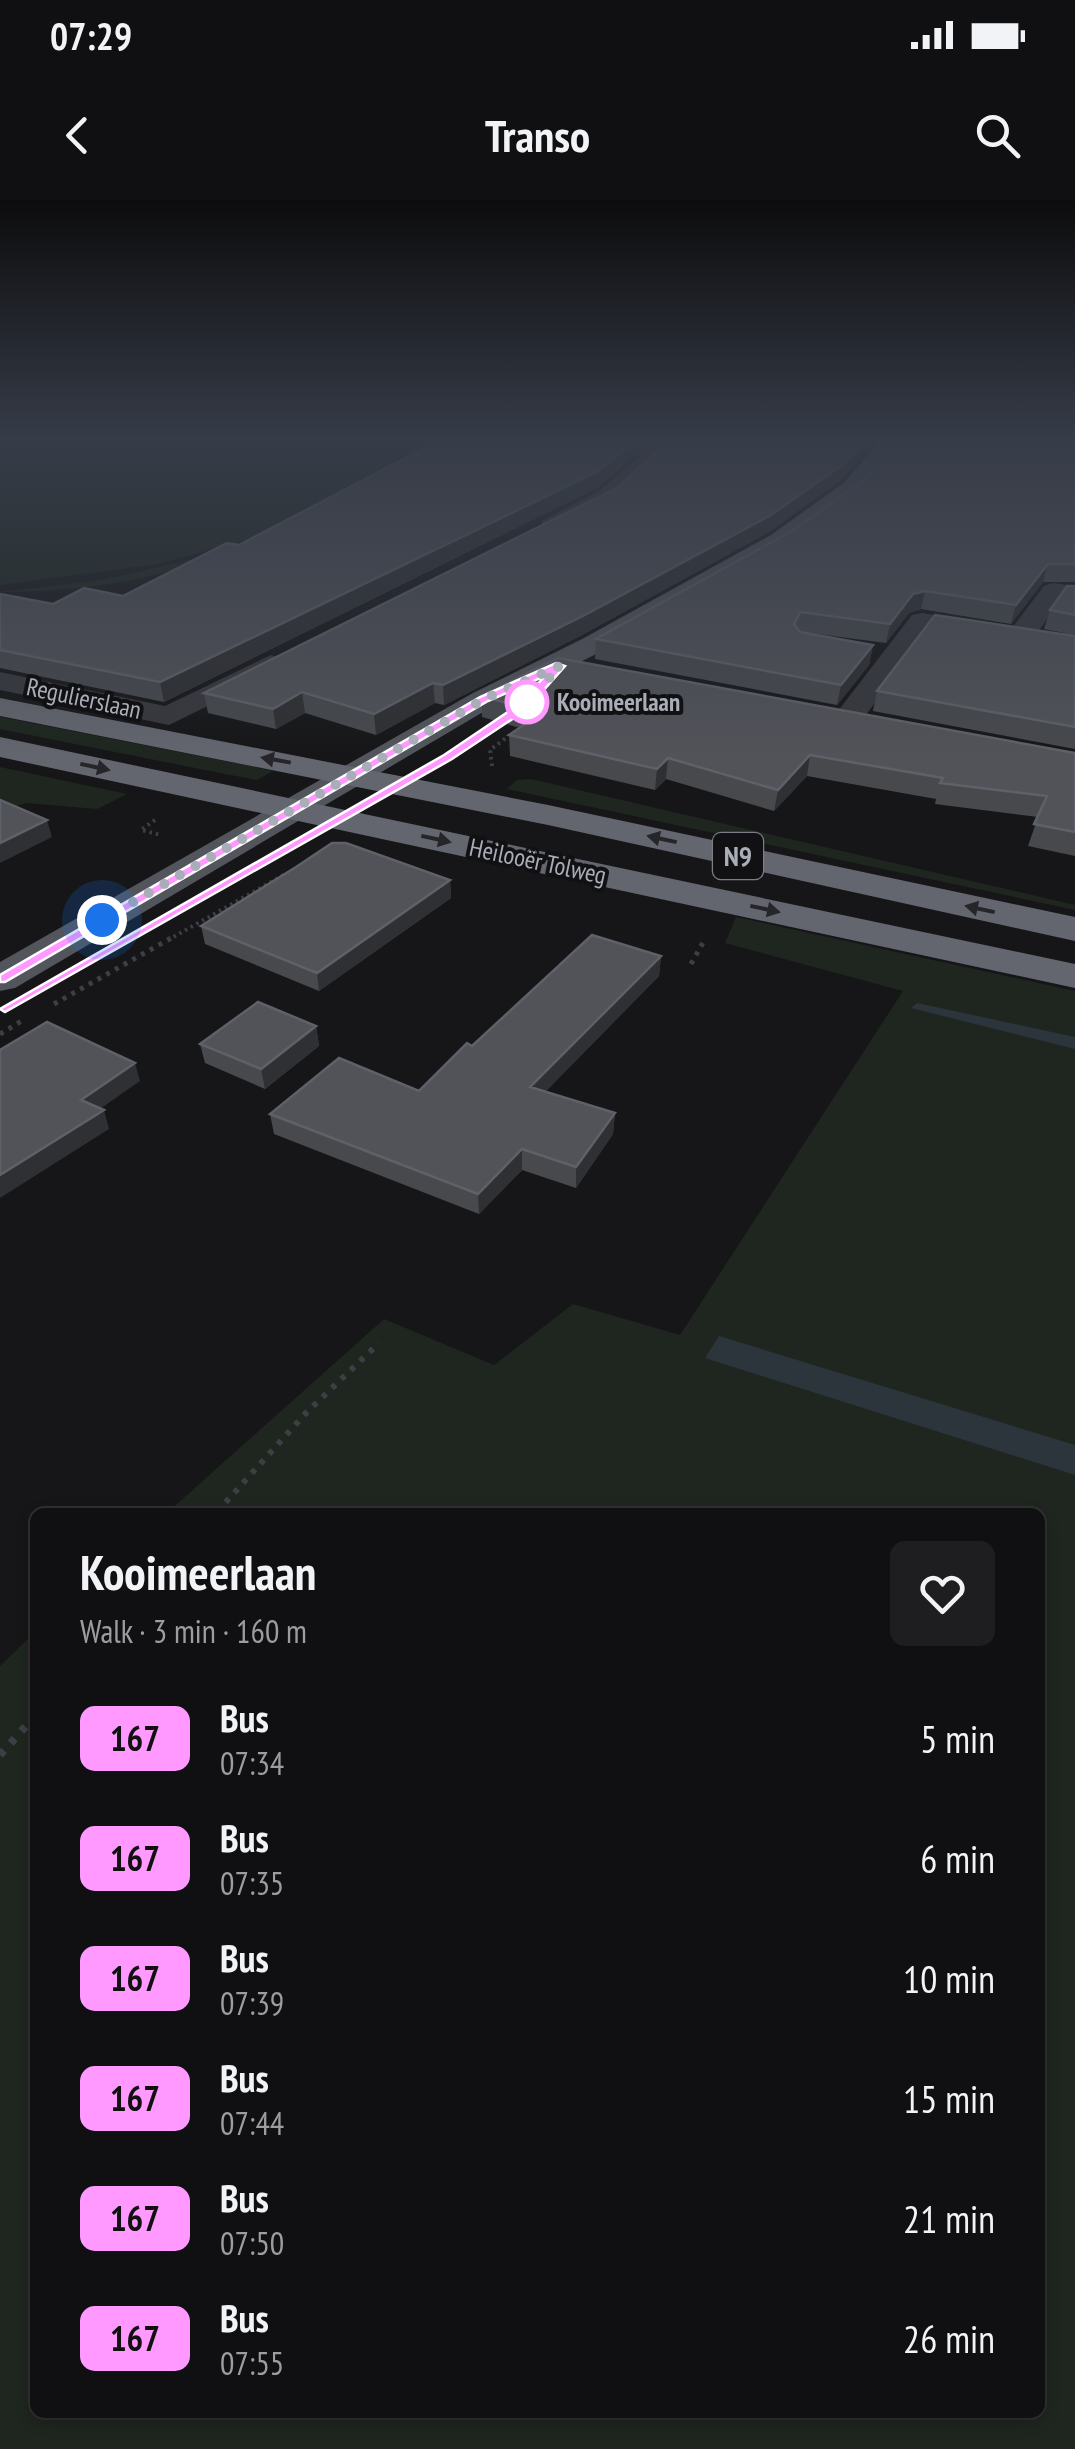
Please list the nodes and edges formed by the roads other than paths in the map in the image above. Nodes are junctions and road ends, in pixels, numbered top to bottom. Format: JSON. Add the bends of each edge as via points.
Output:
{"nodes":[{"id":1,"x":766,"y":546,"type":"edge"},
{"id":2,"x":1075,"y":594,"type":"edge"},
{"id":3,"x":1020,"y":637,"type":"junction"},
{"id":4,"x":1075,"y":646,"type":"edge"},
{"id":5,"x":858,"y":650,"type":"edge"},
{"id":6,"x":293,"y":653,"type":"edge"},
{"id":7,"x":892,"y":656,"type":"junction"},
{"id":8,"x":560,"y":666,"type":"junction"},
{"id":9,"x":612,"y":676,"type":"edge"},
{"id":10,"x":0,"y":681,"type":"edge"},
{"id":11,"x":0,"y":707,"type":"edge"},
{"id":12,"x":807,"y":712,"type":"edge"},
{"id":13,"x":846,"y":720,"type":"junction"},
{"id":14,"x":884,"y":727,"type":"edge"},
{"id":15,"x":0,"y":747,"type":"edge"},
{"id":16,"x":463,"y":747,"type":"dead end"},
{"id":17,"x":432,"y":766,"type":"dead end"},
{"id":18,"x":352,"y":776,"type":"junction"},
{"id":19,"x":400,"y":785,"type":"junction"},
{"id":20,"x":294,"y":809,"type":"junction"},
{"id":21,"x":340,"y":818,"type":"junction"},
{"id":22,"x":1075,"y":929,"type":"edge"},
{"id":23,"x":1075,"y":976,"type":"edge"},
{"id":24,"x":0,"y":978,"type":"edge"},
{"id":25,"x":15,"y":1013,"type":"edge"}],
"edges":[{"from":1,"to":8,"type":"main road"},
{"from":2,"to":3,"type":"street","via":[[1053,590]]},
{"from":3,"to":4,"type":"street"},
{"from":3,"to":7,"type":"street","via":[[922,621]]},
{"from":5,"to":7,"type":"street"},
{"from":6,"to":10,"type":"street","name":"Regulierslaan","via":[[169,716]]},
{"from":7,"to":13,"type":"street"},
{"from":8,"to":9,"type":"street"},
{"from":8,"to":16,"type":"main road","via":[[522,708]]},
{"from":8,"to":18,"type":"main road","via":[[484,699]]},
{"from":18,"to":11,"type":"highway","name":"Heilooër Tolweg","number":"N9","one_way":true},
{"from":12,"to":13,"type":"street"},
{"from":13,"to":14,"type":"street"},
{"from":15,"to":20,"type":"highway","name":"Heilooër Tolweg","number":"N9","one_way":true},
{"from":17,"to":19,"type":"main road"},
{"from":18,"to":19,"type":"highway","name":"Heilooër Tolweg","number":"N9"},
{"from":18,"to":20,"type":"main road"},
{"from":19,"to":21,"type":"main road"},
{"from":22,"to":19,"type":"highway","name":"Heilooër Tolweg","number":"N9","one_way":true},
{"from":20,"to":21,"type":"highway","name":"Heilooër Tolweg","number":"N9"},
{"from":20,"to":24,"type":"main road"},
{"from":21,"to":23,"type":"highway","name":"Heilooër Tolweg","number":"N9","one_way":true},
{"from":21,"to":25,"type":"main road"}]}
